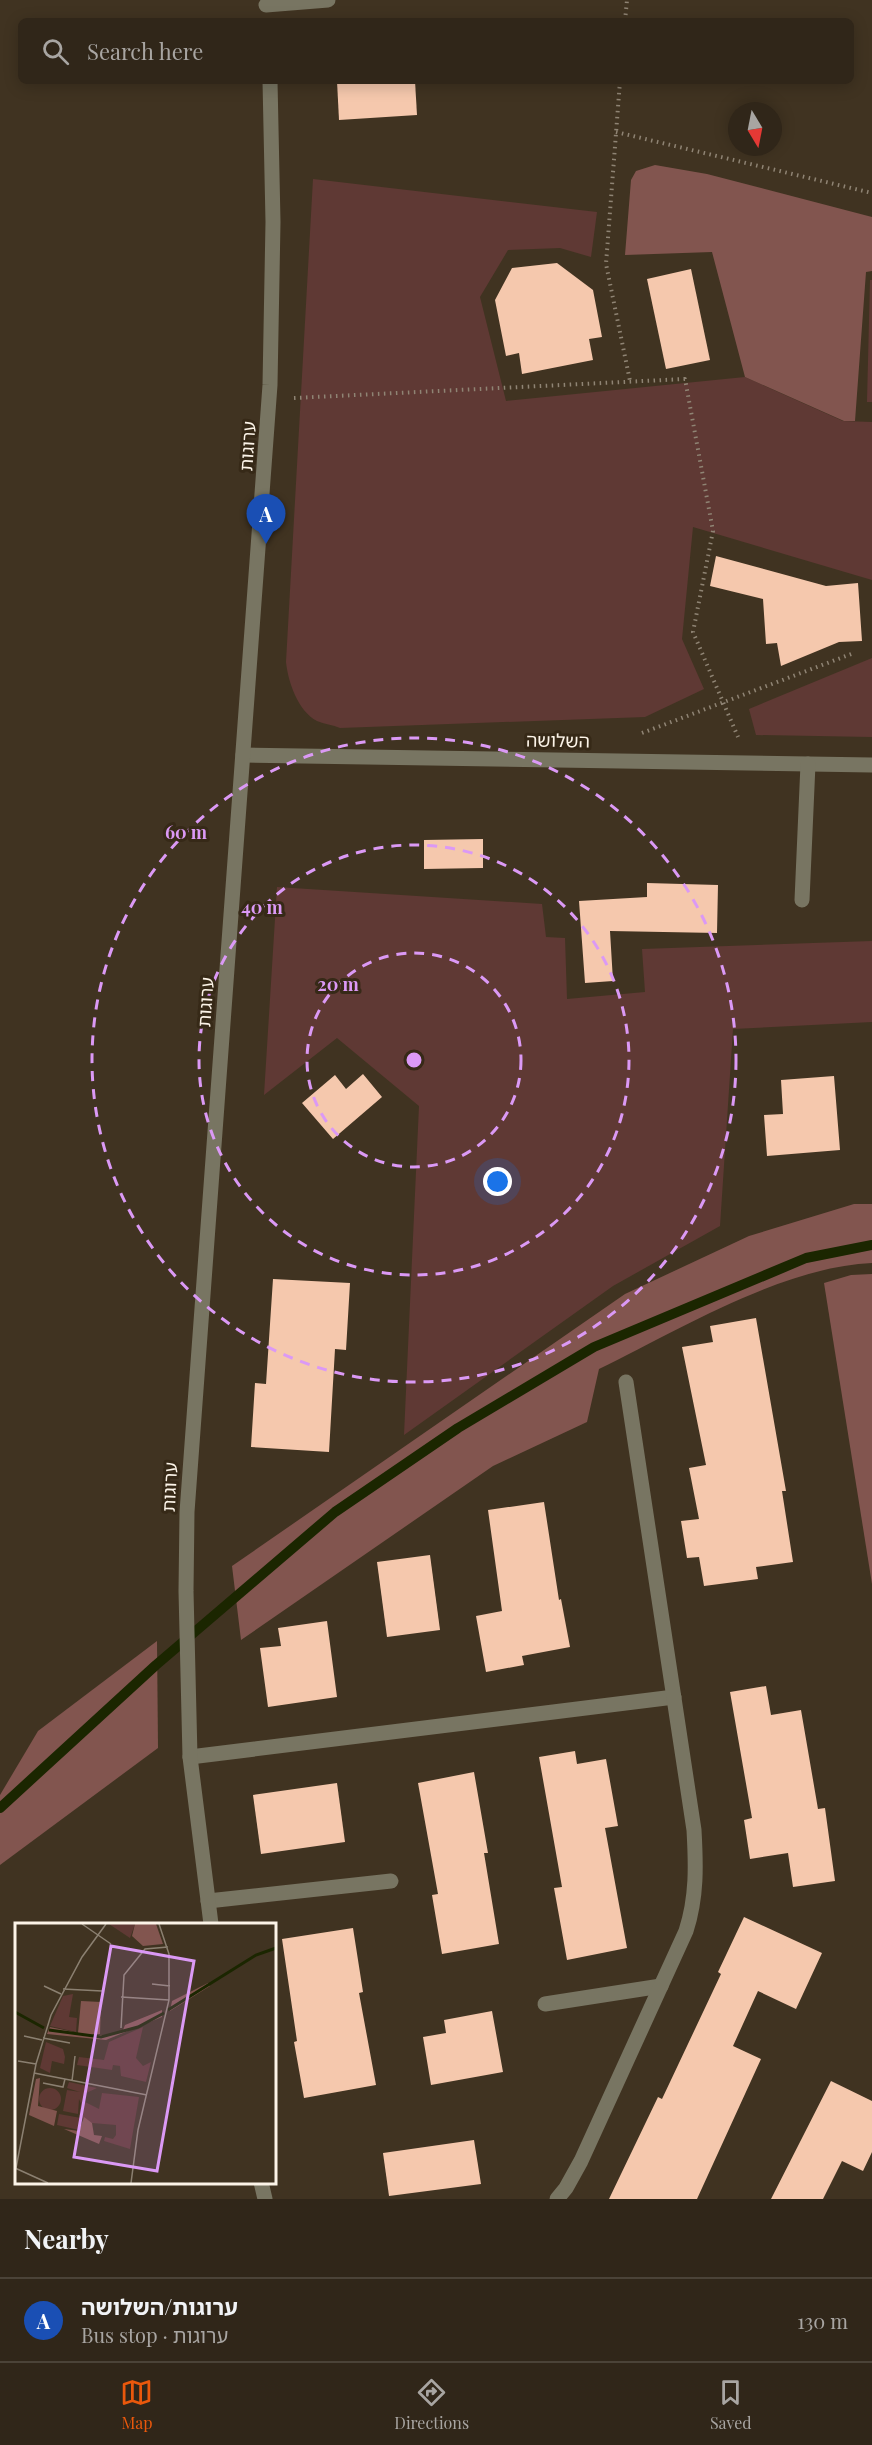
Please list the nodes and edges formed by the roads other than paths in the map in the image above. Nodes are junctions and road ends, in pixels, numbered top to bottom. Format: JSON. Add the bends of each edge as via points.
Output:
{"nodes":[{"id":1,"x":328,"y":0,"type":"edge"},
{"id":2,"x":266,"y":2,"type":"edge"},
{"id":3,"x":267,"y":18,"type":"edge"},
{"id":4,"x":270,"y":84,"type":"edge"},
{"id":5,"x":243,"y":754,"type":"junction"},
{"id":6,"x":808,"y":764,"type":"junction"},
{"id":7,"x":872,"y":765,"type":"edge"},
{"id":8,"x":802,"y":900,"type":"dead end"},
{"id":9,"x":626,"y":1382,"type":"dead end"},
{"id":10,"x":674,"y":1697,"type":"junction"},
{"id":11,"x":190,"y":1757,"type":"junction"},
{"id":12,"x":391,"y":1881,"type":"dead end"},
{"id":13,"x":207,"y":1901,"type":"junction"},
{"id":14,"x":211,"y":1923,"type":"edge"},
{"id":15,"x":661,"y":1986,"type":"junction"},
{"id":16,"x":546,"y":2004,"type":"dead end"},
{"id":17,"x":261,"y":2184,"type":"edge"},
{"id":18,"x":265,"y":2199,"type":"edge"},
{"id":19,"x":557,"y":2199,"type":"edge"}],
"edges":[{"from":1,"to":2,"type":"street"},
{"from":2,"to":3,"type":"street"},
{"from":4,"to":5,"type":"street","name":"ערוגות","via":[[273,222],[269,399]]},
{"from":5,"to":6,"type":"street","name":"השלושה"},
{"from":5,"to":11,"type":"street","name":"ערוגות","via":[[187,1512]]},
{"from":6,"to":7,"type":"street","name":"השלושה"},
{"from":6,"to":8,"type":"street"},
{"from":9,"to":10,"type":"street"},
{"from":10,"to":11,"type":"street"},
{"from":10,"to":15,"type":"street","via":[[694,1830],[696,1873],[691,1915]]},
{"from":11,"to":13,"type":"street","name":"ערוגות"},
{"from":12,"to":13,"type":"street"},
{"from":13,"to":14,"type":"street","name":"ערוגות"},
{"from":15,"to":16,"type":"street"},
{"from":15,"to":19,"type":"street","via":[[581,2161]]},
{"from":17,"to":18,"type":"street"}]}
